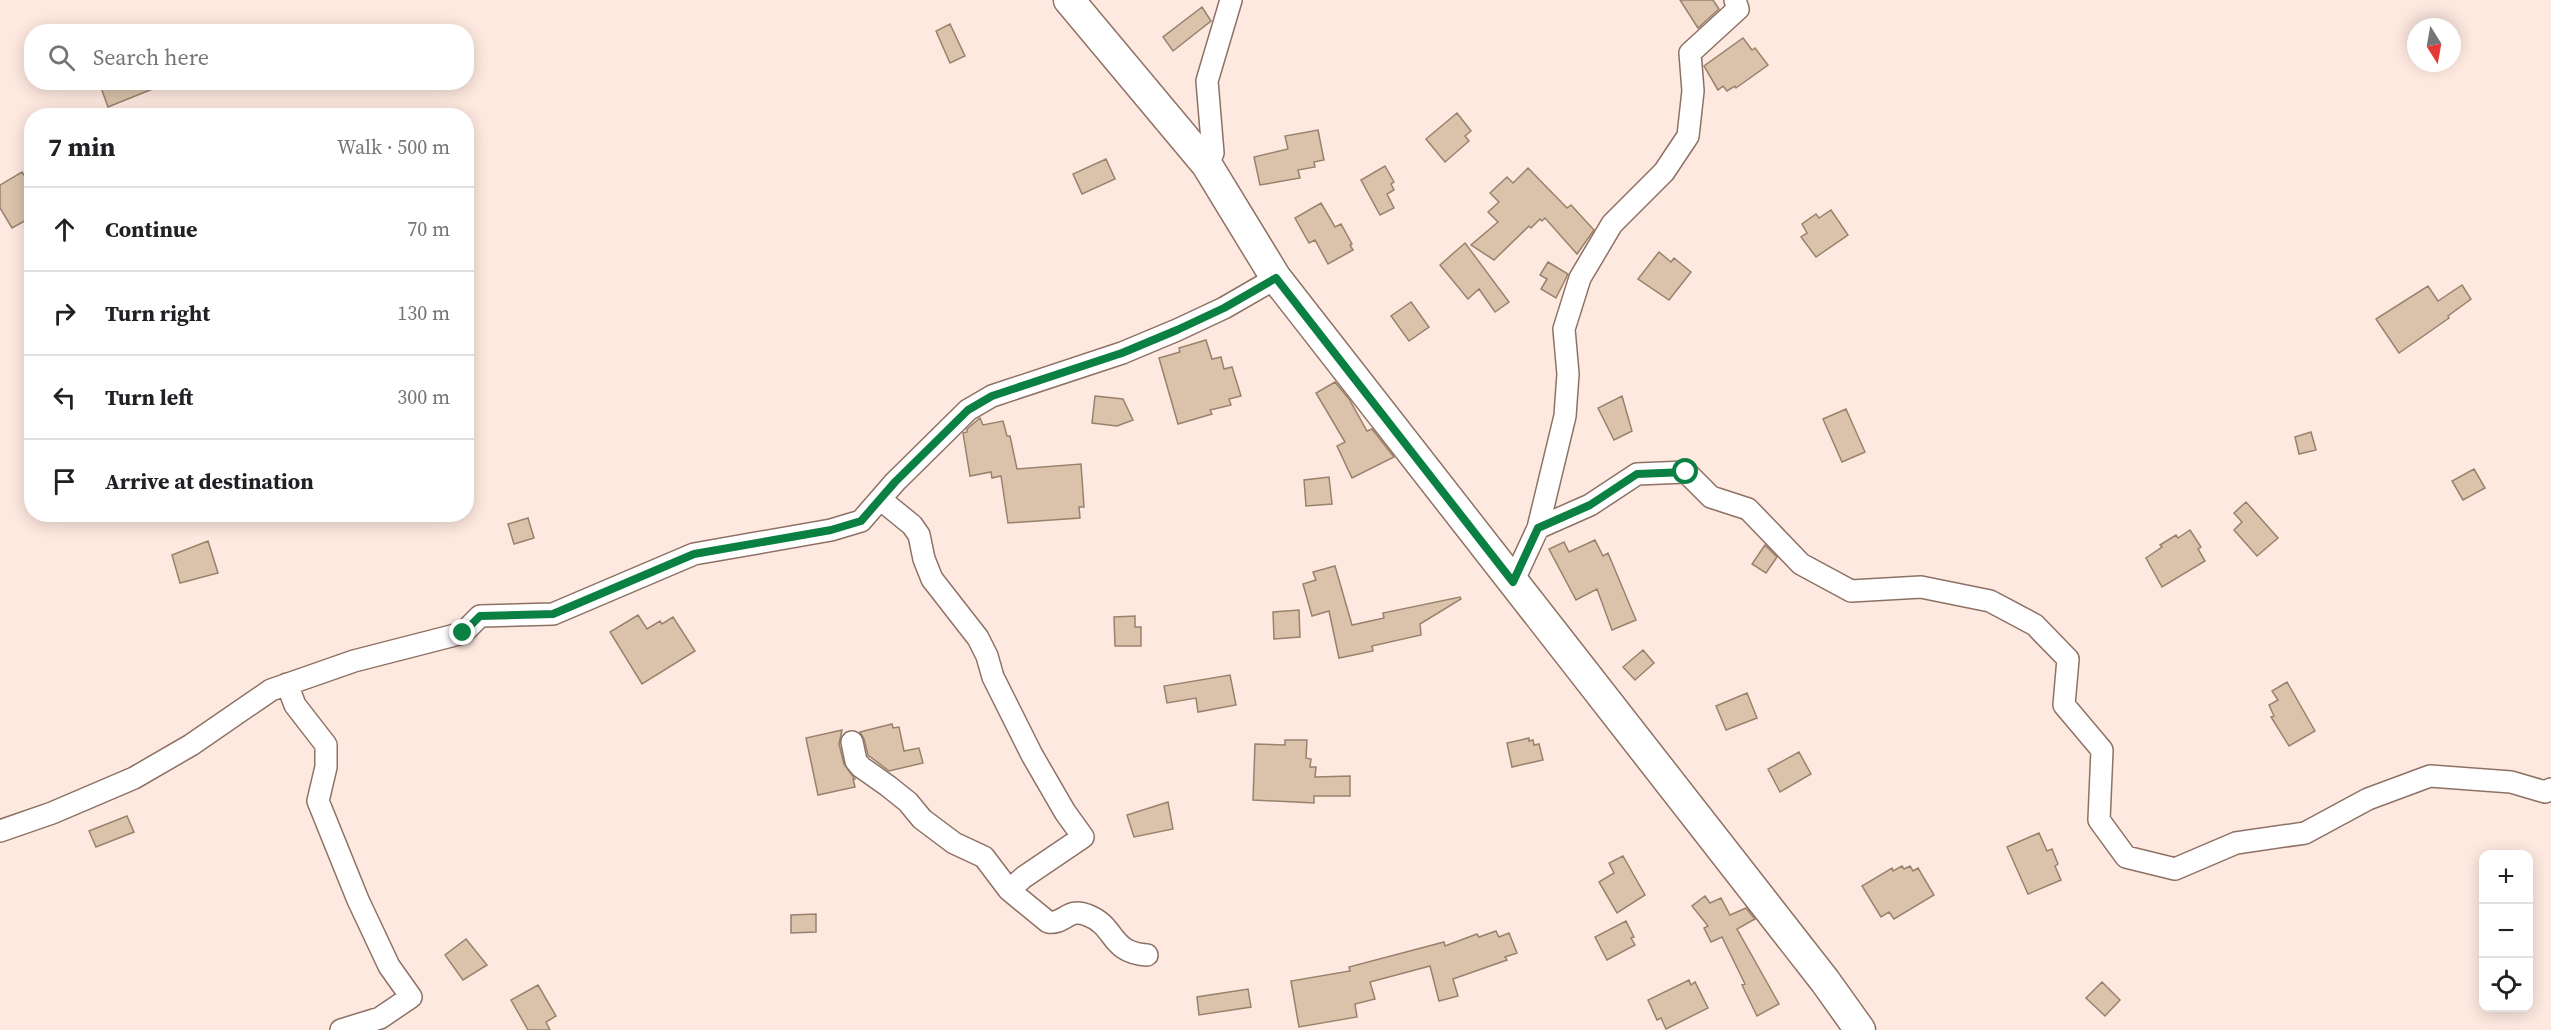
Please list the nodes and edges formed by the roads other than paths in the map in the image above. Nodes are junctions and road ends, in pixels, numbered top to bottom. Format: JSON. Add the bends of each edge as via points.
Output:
{"nodes":[{"id":1,"x":1069,"y":0,"type":"edge"},
{"id":2,"x":1231,"y":0,"type":"edge"},
{"id":3,"x":1735,"y":0,"type":"edge"},
{"id":4,"x":1207,"y":165,"type":"junction"},
{"id":5,"x":1276,"y":278,"type":"junction"},
{"id":6,"x":880,"y":499,"type":"junction"},
{"id":7,"x":1538,"y":528,"type":"junction"},
{"id":8,"x":1513,"y":582,"type":"junction"},
{"id":9,"x":287,"y":684,"type":"junction"},
{"id":10,"x":852,"y":742,"type":"dead end"},
{"id":11,"x":2551,"y":789,"type":"edge"},
{"id":12,"x":0,"y":831,"type":"edge"},
{"id":13,"x":1010,"y":890,"type":"junction"},
{"id":14,"x":1147,"y":955,"type":"dead end"},
{"id":15,"x":341,"y":1030,"type":"edge"},
{"id":16,"x":1860,"y":1030,"type":"edge"}],
"edges":[{"from":1,"to":4,"type":"street"},
{"from":2,"to":4,"type":"street","via":[[1207,81],[1213,153]]},
{"from":3,"to":7,"type":"street","via":[[1738,9],[1690,53],[1693,91],[1688,136],[1664,172],[1612,224],[1580,278],[1564,329],[1568,375],[1565,416]]},
{"from":4,"to":5,"type":"street"},
{"from":5,"to":6,"type":"street","via":[[1224,308],[1122,353],[992,396],[968,410]]},
{"from":5,"to":8,"type":"street"},
{"from":6,"to":9,"type":"street","via":[[861,521],[831,530],[694,554],[553,614],[480,616],[463,633],[354,661]]},
{"from":6,"to":13,"type":"street","via":[[919,535],[933,579],[978,638],[1032,754],[1083,837]]},
{"from":7,"to":8,"type":"street"},
{"from":7,"to":11,"type":"street","via":[[1590,505],[1637,474],[1686,472],[1711,497],[1748,508],[1801,564],[1851,591],[1921,586],[1990,601],[2035,625],[2068,659],[2064,705],[2102,750],[2099,820],[2127,857],[2175,869],[2236,843],[2305,833],[2368,799],[2430,776],[2511,782],[2545,792]]},
{"from":8,"to":16,"type":"street"},
{"from":9,"to":12,"type":"street","via":[[270,690],[191,745],[134,778]]},
{"from":9,"to":15,"type":"street","via":[[296,705],[326,745],[326,767],[318,801],[389,966],[411,998],[380,1017]]},
{"from":10,"to":13,"type":"street","via":[[861,767],[954,843],[984,857]]},
{"from":13,"to":14,"type":"street","via":[[1048,922],[1081,912],[1099,920],[1122,948]]}]}
